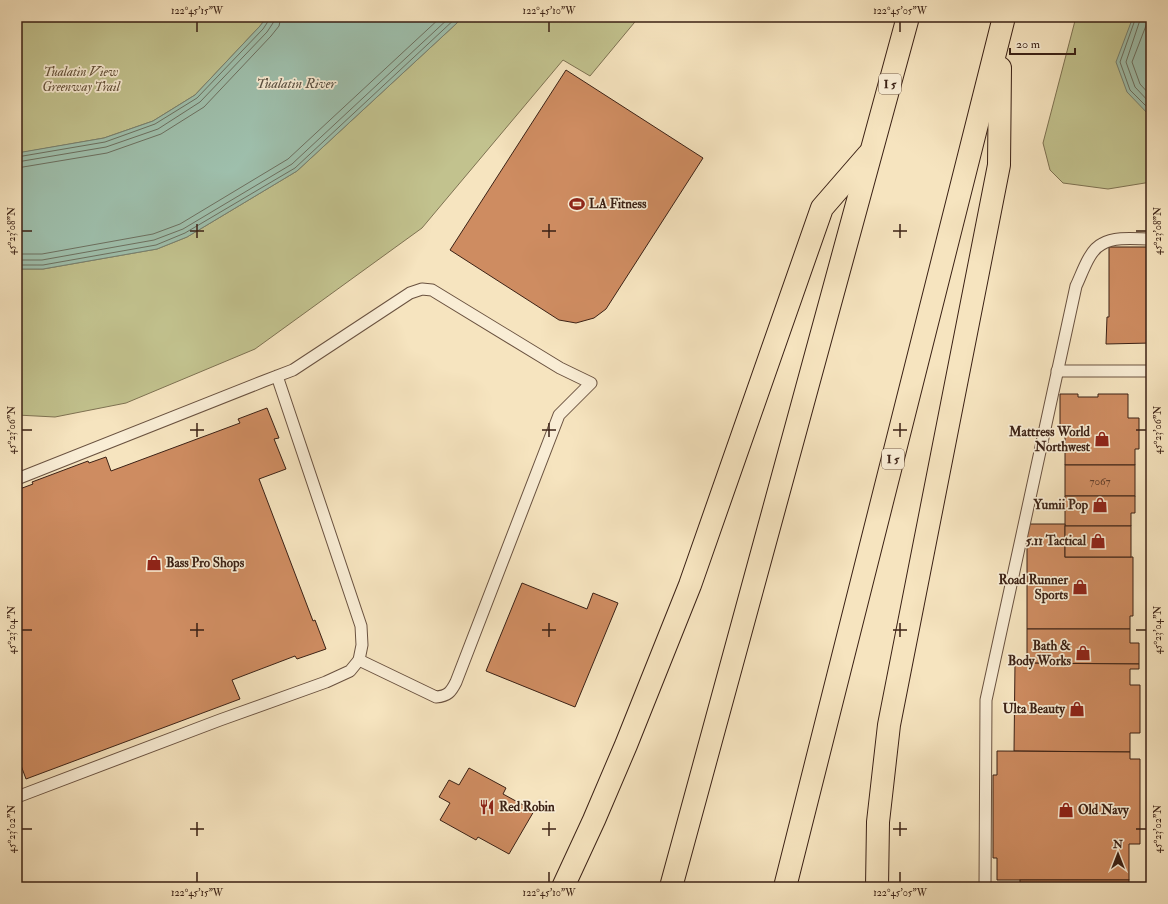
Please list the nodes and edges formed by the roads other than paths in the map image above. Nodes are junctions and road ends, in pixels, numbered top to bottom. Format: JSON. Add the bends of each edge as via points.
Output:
{"nodes":[{"id":1,"x":908,"y":17,"type":"edge"},
{"id":2,"x":1003,"y":24,"type":"edge"},
{"id":3,"x":872,"y":151,"type":"junction"},
{"id":4,"x":1151,"y":239,"type":"edge"},
{"id":5,"x":1057,"y":371,"type":"junction"},
{"id":6,"x":1151,"y":371,"type":"edge"},
{"id":7,"x":277,"y":376,"type":"junction"},
{"id":8,"x":17,"y":480,"type":"edge"},
{"id":9,"x":358,"y":660,"type":"junction"},
{"id":10,"x":17,"y":797,"type":"edge"},
{"id":11,"x":563,"y":887,"type":"edge"},
{"id":12,"x":670,"y":887,"type":"edge"},
{"id":13,"x":785,"y":887,"type":"edge"},
{"id":14,"x":877,"y":887,"type":"edge"},
{"id":15,"x":985,"y":887,"type":"edge"}],
"edges":[{"from":1,"to":3,"type":"highway","number":"I 5"},
{"from":2,"to":13,"type":"highway","number":"I 5"},
{"from":2,"to":14,"type":"highway","via":[[999,165],[889,726],[878,822]]},
{"from":3,"to":11,"type":"highway","via":[[822,208],[690,585],[626,744]]},
{"from":3,"to":12,"type":"highway","number":"I 5"},
{"from":4,"to":5,"type":"lane","via":[[1116,240],[1102,244],[1094,251],[1076,286]]},
{"from":5,"to":6,"type":"lane"},
{"from":5,"to":15,"type":"lane","via":[[986,700]]},
{"from":7,"to":8,"type":"lane"},
{"from":7,"to":9,"type":"lane","via":[[360,626],[362,645]]},
{"from":7,"to":9,"type":"lane","via":[[293,370],[410,293],[422,289],[432,290],[560,368],[591,383],[559,415],[452,690],[445,696],[436,697]]},
{"from":9,"to":10,"type":"lane","via":[[350,671],[326,682]]}]}
